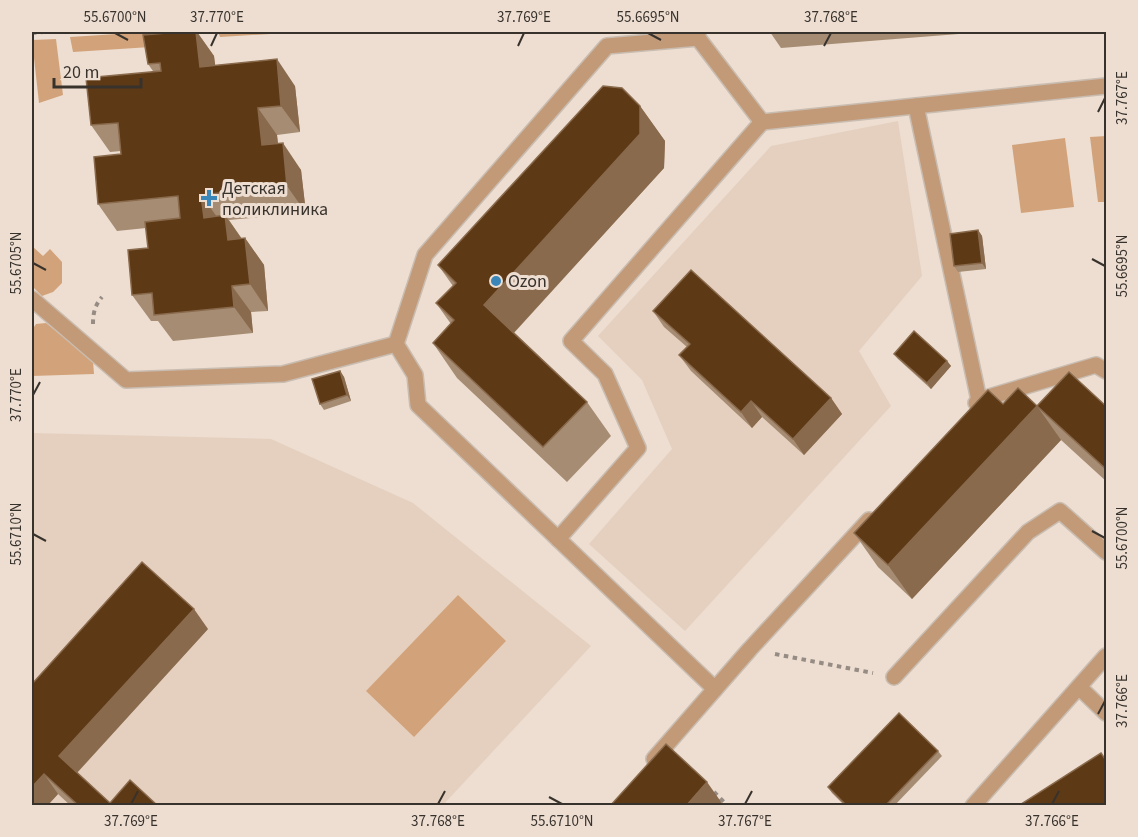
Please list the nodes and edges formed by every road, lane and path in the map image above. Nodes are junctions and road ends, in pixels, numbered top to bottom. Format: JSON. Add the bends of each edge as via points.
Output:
{"nodes":[{"id":1,"x":43,"y":32,"type":"edge"},
{"id":2,"x":32,"y":33,"type":"edge"},
{"id":3,"x":698,"y":34,"type":"edge"},
{"id":4,"x":1107,"y":86,"type":"edge"},
{"id":5,"x":916,"y":106,"type":"junction"},
{"id":6,"x":762,"y":122,"type":"junction"},
{"id":7,"x":33,"y":303,"type":"edge"},
{"id":8,"x":396,"y":344,"type":"junction"},
{"id":9,"x":1107,"y":371,"type":"edge"},
{"id":10,"x":979,"y":400,"type":"junction"},
{"id":11,"x":963,"y":417,"type":"edge"},
{"id":12,"x":877,"y":512,"type":"edge"},
{"id":13,"x":558,"y":539,"type":"junction"},
{"id":14,"x":1107,"y":552,"type":"edge"},
{"id":15,"x":750,"y":649,"type":"junction"},
{"id":16,"x":1107,"y":656,"type":"edge"},
{"id":17,"x":894,"y":676,"type":"joint"},
{"id":18,"x":1079,"y":687,"type":"junction"},
{"id":19,"x":715,"y":689,"type":"junction"},
{"id":20,"x":1107,"y":713,"type":"edge"},
{"id":21,"x":642,"y":772,"type":"edge"},
{"id":22,"x":712,"y":791,"type":"dead end"},
{"id":23,"x":728,"y":806,"type":"edge"},
{"id":24,"x":973,"y":806,"type":"edge"}],
"edges":[{"from":1,"to":2,"type":"path"},
{"from":3,"to":6,"type":"lane"},
{"from":3,"to":8,"type":"lane","via":[[607,46],[425,255]]},
{"from":4,"to":5,"type":"lane"},
{"from":5,"to":6,"type":"lane"},
{"from":5,"to":10,"type":"lane"},
{"from":6,"to":13,"type":"lane","via":[[571,341],[606,374],[638,448]]},
{"from":7,"to":8,"type":"lane","via":[[126,380],[283,374]]},
{"from":8,"to":13,"type":"lane","via":[[415,375],[418,405]]},
{"from":9,"to":10,"type":"lane","via":[[1096,365]]},
{"from":10,"to":11,"type":"lane"},
{"from":12,"to":15,"type":"lane"},
{"from":13,"to":19,"type":"lane"},
{"from":14,"to":17,"type":"lane","via":[[1060,511],[1028,532]]},
{"from":15,"to":17,"type":"path"},
{"from":15,"to":19,"type":"lane"},
{"from":16,"to":18,"type":"lane"},
{"from":18,"to":20,"type":"lane"},
{"from":18,"to":24,"type":"lane"},
{"from":19,"to":21,"type":"lane"},
{"from":22,"to":23,"type":"path"}]}
